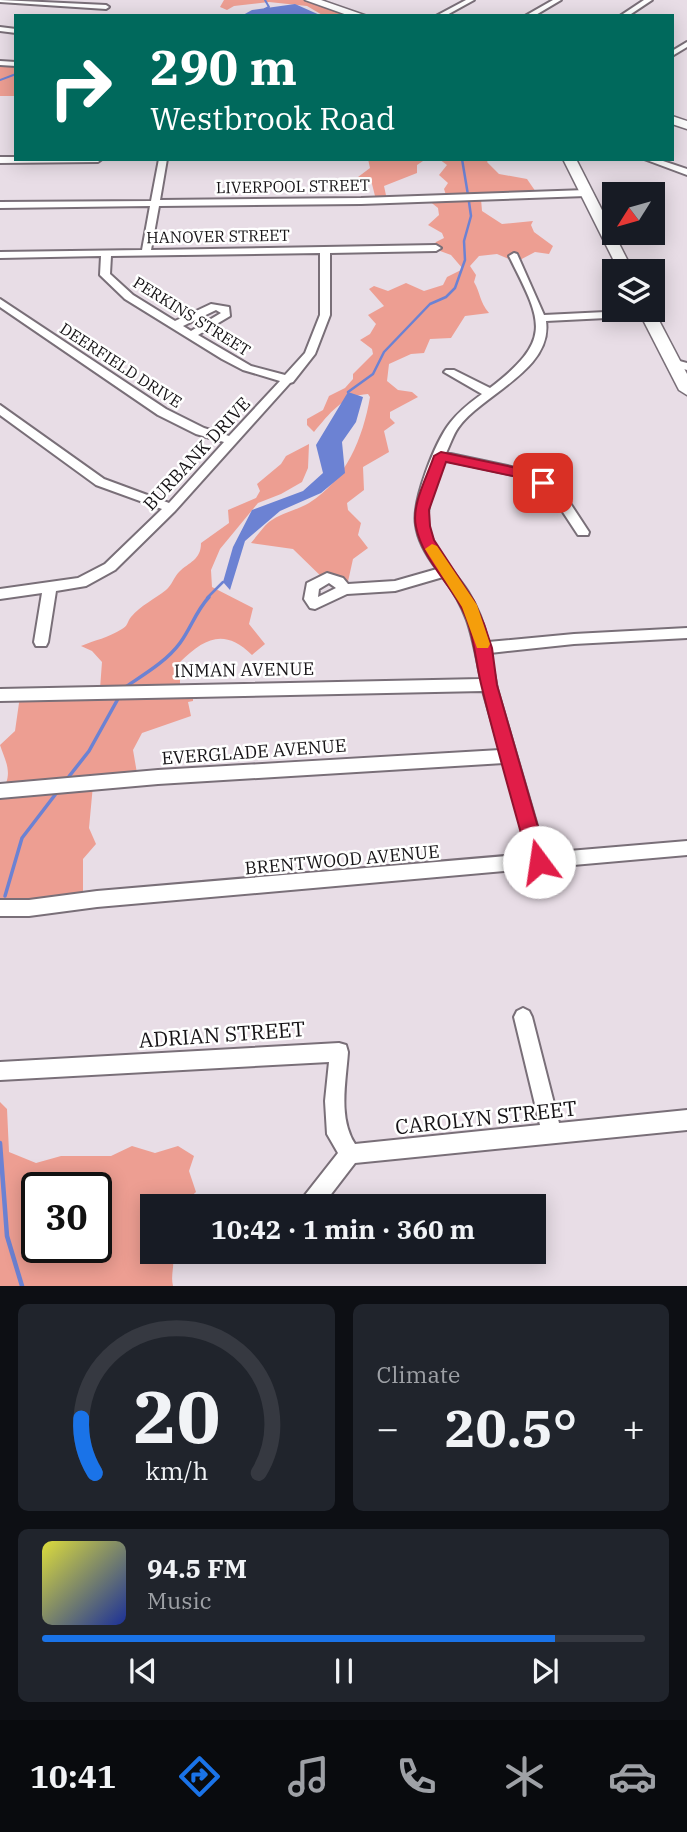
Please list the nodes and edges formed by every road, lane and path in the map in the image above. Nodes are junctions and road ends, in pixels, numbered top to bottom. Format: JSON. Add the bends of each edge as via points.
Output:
{"nodes":[{"id":1,"x":0,"y":0,"type":"edge"},
{"id":2,"x":471,"y":0,"type":"edge"},
{"id":3,"x":558,"y":0,"type":"edge"},
{"id":4,"x":649,"y":0,"type":"edge"},
{"id":5,"x":318,"y":1,"type":"edge"},
{"id":6,"x":106,"y":7,"type":"dead end"},
{"id":7,"x":356,"y":14,"type":"edge"},
{"id":8,"x":443,"y":14,"type":"edge"},
{"id":9,"x":532,"y":14,"type":"edge"},
{"id":10,"x":626,"y":14,"type":"edge"},
{"id":11,"x":163,"y":161,"type":"edge"},
{"id":12,"x":571,"y":161,"type":"edge"},
{"id":13,"x":654,"y":161,"type":"edge"},
{"id":14,"x":687,"y":172,"type":"edge"},
{"id":15,"x":586,"y":193,"type":"junction"},
{"id":16,"x":156,"y":202,"type":"junction"},
{"id":17,"x":0,"y":205,"type":"edge"},
{"id":18,"x":436,"y":248,"type":"dead end"},
{"id":19,"x":325,"y":250,"type":"junction"},
{"id":20,"x":146,"y":253,"type":"junction"},
{"id":21,"x":106,"y":254,"type":"junction"},
{"id":22,"x":0,"y":255,"type":"edge"},
{"id":23,"x":514,"y":256,"type":"dead end"},
{"id":24,"x":620,"y":259,"type":"edge"},
{"id":25,"x":0,"y":302,"type":"edge"},
{"id":26,"x":602,"y":314,"type":"edge"},
{"id":27,"x":541,"y":318,"type":"junction"},
{"id":28,"x":654,"y":322,"type":"edge"},
{"id":29,"x":176,"y":325,"type":"junction"},
{"id":30,"x":191,"y":335,"type":"junction"},
{"id":31,"x":682,"y":362,"type":"edge"},
{"id":32,"x":450,"y":372,"type":"dead end"},
{"id":33,"x":289,"y":380,"type":"junction"},
{"id":34,"x":687,"y":390,"type":"edge"},
{"id":35,"x":490,"y":393,"type":"junction"},
{"id":36,"x":0,"y":409,"type":"edge"},
{"id":37,"x":232,"y":441,"type":"junction"},
{"id":38,"x":441,"y":456,"type":"junction"},
{"id":39,"x":172,"y":509,"type":"junction"},
{"id":40,"x":583,"y":532,"type":"dead end"},
{"id":41,"x":446,"y":571,"type":"junction"},
{"id":42,"x":50,"y":588,"type":"junction"},
{"id":43,"x":345,"y":589,"type":"dead end"},
{"id":44,"x":0,"y":594,"type":"edge"},
{"id":45,"x":687,"y":633,"type":"edge"},
{"id":46,"x":41,"y":642,"type":"dead end"},
{"id":47,"x":484,"y":648,"type":"junction"},
{"id":48,"x":489,"y":685,"type":"junction"},
{"id":49,"x":0,"y":695,"type":"edge"},
{"id":50,"x":510,"y":756,"type":"junction"},
{"id":51,"x":0,"y":791,"type":"edge"},
{"id":52,"x":687,"y":848,"type":"edge"},
{"id":53,"x":539,"y":862,"type":"junction"},
{"id":54,"x":0,"y":908,"type":"edge"},
{"id":55,"x":523,"y":1017,"type":"dead end"},
{"id":56,"x":0,"y":1071,"type":"edge"},
{"id":57,"x":687,"y":1120,"type":"edge"},
{"id":58,"x":552,"y":1134,"type":"junction"},
{"id":59,"x":350,"y":1154,"type":"junction"},
{"id":60,"x":318,"y":1194,"type":"edge"}],
"edges":[{"from":1,"to":6,"type":"street"},
{"from":2,"to":8,"type":"street"},
{"from":3,"to":9,"type":"street"},
{"from":4,"to":10,"type":"street"},
{"from":5,"to":7,"type":"main road"},
{"from":11,"to":16,"type":"street"},
{"from":12,"to":15,"type":"main road"},
{"from":13,"to":14,"type":"street"},
{"from":15,"to":16,"type":"street","name":"LIVERPOOL STREET","via":[[387,201]]},
{"from":15,"to":24,"type":"main road"},
{"from":16,"to":17,"type":"street","name":"LIVERPOOL STREET"},
{"from":16,"to":20,"type":"street"},
{"from":18,"to":19,"type":"street","name":"HANOVER STREET"},
{"from":19,"to":20,"type":"street","name":"HANOVER STREET"},
{"from":19,"to":33,"type":"street","name":"BURBANK DRIVE","via":[[322,326],[310,354]]},
{"from":20,"to":21,"type":"street","name":"HANOVER STREET"},
{"from":21,"to":22,"type":"street","name":"HANOVER STREET"},
{"from":21,"to":29,"type":"street","name":"PERKINS STREET","via":[[109,281]]},
{"from":23,"to":27,"type":"street"},
{"from":25,"to":37,"type":"street","name":"DEERFIELD DRIVE","via":[[162,412]]},
{"from":26,"to":27,"type":"street"},
{"from":27,"to":35,"type":"street","via":[[541,333],[528,359]]},
{"from":28,"to":31,"type":"main road"},
{"from":29,"to":30,"type":"street","name":"PERKINS STREET"},
{"from":29,"to":30,"type":"street","via":[[215,306],[225,309],[226,314]]},
{"from":30,"to":33,"type":"street","name":"PERKINS STREET","via":[[247,369]]},
{"from":31,"to":34,"type":"main road"},
{"from":32,"to":35,"type":"street"},
{"from":33,"to":37,"type":"street","name":"BURBANK DRIVE"},
{"from":35,"to":38,"type":"street","via":[[452,428]]},
{"from":36,"to":39,"type":"street","via":[[100,482]]},
{"from":37,"to":39,"type":"street","name":"BURBANK DRIVE"},
{"from":38,"to":40,"type":"street","via":[[531,475],[567,505]]},
{"from":38,"to":41,"type":"street","via":[[422,510],[422,526]]},
{"from":39,"to":42,"type":"street","name":"BURBANK DRIVE","via":[[110,567],[81,583]]},
{"from":41,"to":43,"type":"street","via":[[395,586]]},
{"from":41,"to":47,"type":"street","via":[[469,605]]},
{"from":42,"to":44,"type":"street","name":"BURBANK DRIVE"},
{"from":42,"to":46,"type":"street"},
{"from":45,"to":47,"type":"street"},
{"from":47,"to":48,"type":"street"},
{"from":48,"to":49,"type":"street","name":"INMAN AVENUE"},
{"from":48,"to":50,"type":"street"},
{"from":50,"to":51,"type":"street","name":"EVERGLADE AVENUE"},
{"from":50,"to":53,"type":"street"},
{"from":52,"to":53,"type":"street","name":"BRENTWOOD AVENUE"},
{"from":53,"to":54,"type":"street","name":"BRENTWOOD AVENUE"},
{"from":55,"to":58,"type":"street"},
{"from":56,"to":59,"type":"street","name":"ADRIAN STREET","via":[[340,1052],[337,1134]]},
{"from":57,"to":58,"type":"street","name":"CAROLYN STREET"},
{"from":58,"to":59,"type":"street","name":"CAROLYN STREET"},
{"from":59,"to":60,"type":"street"}]}
